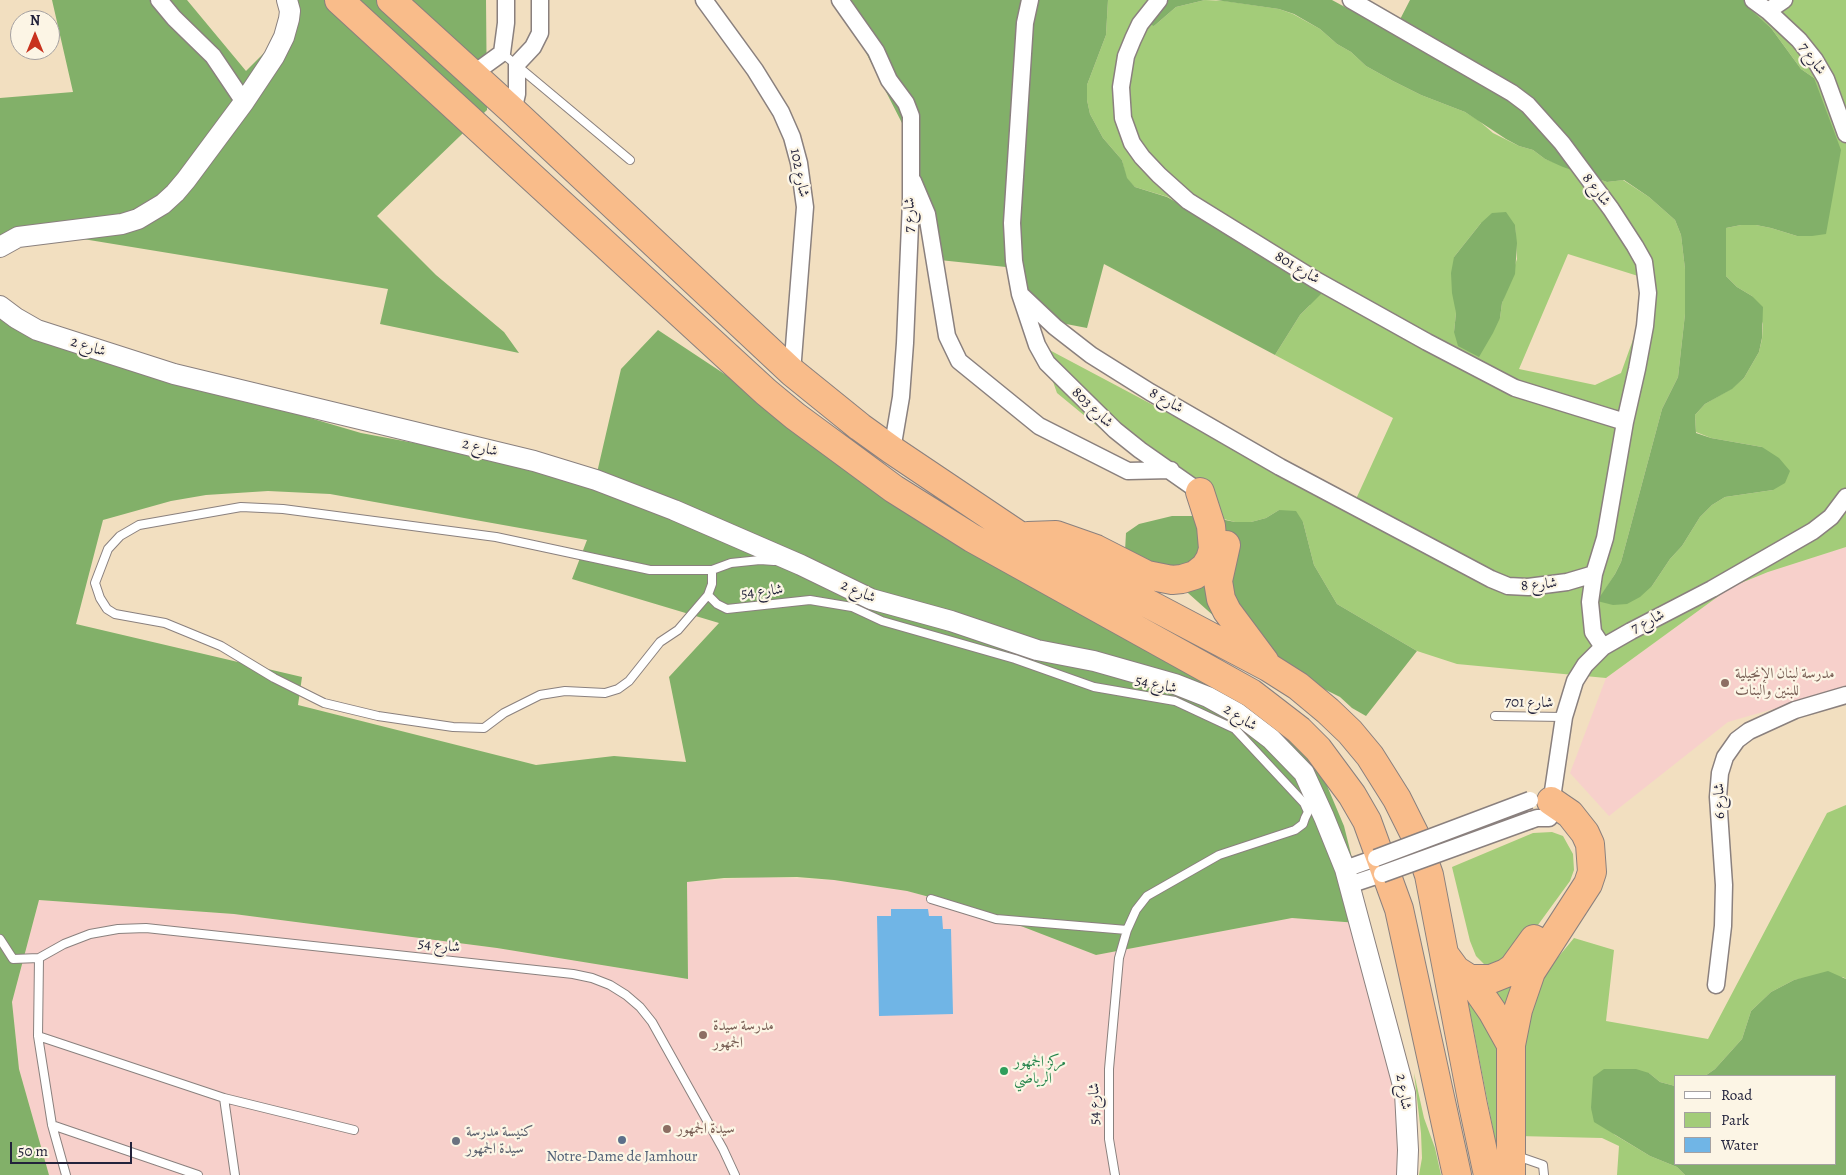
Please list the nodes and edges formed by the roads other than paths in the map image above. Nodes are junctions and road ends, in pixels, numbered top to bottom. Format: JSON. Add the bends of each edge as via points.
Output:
{"nodes":[{"id":1,"x":160,"y":0,"type":"edge"},
{"id":2,"x":339,"y":0,"type":"edge"},
{"id":3,"x":392,"y":0,"type":"edge"},
{"id":4,"x":506,"y":0,"type":"edge"},
{"id":5,"x":540,"y":0,"type":"edge"},
{"id":6,"x":704,"y":0,"type":"edge"},
{"id":7,"x":840,"y":0,"type":"edge"},
{"id":8,"x":1030,"y":0,"type":"edge"},
{"id":9,"x":1159,"y":0,"type":"edge"},
{"id":10,"x":1351,"y":0,"type":"edge"},
{"id":11,"x":1753,"y":0,"type":"edge"},
{"id":12,"x":1784,"y":0,"type":"edge"},
{"id":13,"x":294,"y":4,"type":"edge"},
{"id":14,"x":1768,"y":11,"type":"junction"},
{"id":15,"x":502,"y":53,"type":"junction"},
{"id":16,"x":517,"y":64,"type":"junction"},
{"id":17,"x":473,"y":74,"type":"junction"},
{"id":18,"x":244,"y":102,"type":"junction"},
{"id":19,"x":513,"y":111,"type":"junction"},
{"id":20,"x":1846,"y":134,"type":"edge"},
{"id":21,"x":630,"y":160,"type":"dead end"},
{"id":22,"x":910,"y":175,"type":"junction"},
{"id":23,"x":0,"y":247,"type":"edge"},
{"id":24,"x":1020,"y":294,"type":"junction"},
{"id":25,"x":0,"y":306,"type":"edge"},
{"id":26,"x":792,"y":372,"type":"junction"},
{"id":27,"x":1625,"y":422,"type":"junction"},
{"id":28,"x":892,"y":450,"type":"junction"},
{"id":29,"x":1171,"y":470,"type":"junction"},
{"id":30,"x":1200,"y":492,"type":"junction"},
{"id":31,"x":1846,"y":498,"type":"edge"},
{"id":32,"x":1020,"y":536,"type":"junction"},
{"id":33,"x":801,"y":565,"type":"junction"},
{"id":34,"x":712,"y":570,"type":"junction"},
{"id":35,"x":1594,"y":574,"type":"junction"},
{"id":36,"x":708,"y":595,"type":"junction"},
{"id":37,"x":1603,"y":647,"type":"junction"},
{"id":38,"x":1268,"y":667,"type":"junction"},
{"id":39,"x":1846,"y":695,"type":"edge"},
{"id":40,"x":1495,"y":716,"type":"dead end"},
{"id":41,"x":1564,"y":717,"type":"junction"},
{"id":42,"x":1540,"y":810,"type":"junction"},
{"id":43,"x":1347,"y":877,"type":"junction"},
{"id":44,"x":931,"y":899,"type":"dead end"},
{"id":45,"x":1127,"y":930,"type":"junction"},
{"id":46,"x":0,"y":939,"type":"edge"},
{"id":47,"x":1445,"y":955,"type":"junction"},
{"id":48,"x":40,"y":958,"type":"junction"},
{"id":49,"x":1470,"y":979,"type":"junction"},
{"id":50,"x":1716,"y":985,"type":"dead end"},
{"id":51,"x":38,"y":1036,"type":"junction"},
{"id":52,"x":1511,"y":1045,"type":"junction"},
{"id":53,"x":224,"y":1098,"type":"junction"},
{"id":54,"x":52,"y":1125,"type":"junction"},
{"id":55,"x":354,"y":1130,"type":"dead end"},
{"id":56,"x":1510,"y":1165,"type":"edge"},
{"id":57,"x":1455,"y":1170,"type":"edge"},
{"id":58,"x":173,"y":1171,"type":"edge"},
{"id":59,"x":66,"y":1175,"type":"edge"},
{"id":60,"x":198,"y":1175,"type":"edge"},
{"id":61,"x":235,"y":1175,"type":"edge"},
{"id":62,"x":735,"y":1175,"type":"edge"},
{"id":63,"x":1114,"y":1175,"type":"edge"},
{"id":64,"x":1407,"y":1175,"type":"edge"},
{"id":65,"x":1488,"y":1175,"type":"edge"},
{"id":66,"x":1544,"y":1175,"type":"edge"}],
"edges":[{"from":1,"to":18,"type":"street","via":[[214,56]]},
{"from":2,"to":57,"type":"highway","via":[[795,416],[894,489],[972,538],[1251,693],[1318,749],[1367,821],[1399,909]]},
{"from":3,"to":17,"type":"highway"},
{"from":4,"to":15,"type":"street"},
{"from":5,"to":16,"type":"street","via":[[540,33]]},
{"from":6,"to":26,"type":"street","name":"شارع 102","via":[[781,112],[799,163],[805,207]]},
{"from":7,"to":22,"type":"street","name":"شارع 7","via":[[876,51],[889,80],[909,108],[912,125]]},
{"from":8,"to":24,"type":"street","via":[[1025,23],[1012,215],[1014,261]]},
{"from":9,"to":27,"type":"street","name":"شارع 801","via":[[1133,39],[1126,56],[1121,87],[1123,118],[1132,143],[1159,175],[1188,201],[1314,279],[1427,342],[1515,388]]},
{"from":10,"to":27,"type":"street","name":"شارع 8","via":[[1496,83],[1528,106],[1562,143],[1635,246],[1644,262],[1648,293],[1638,369]]},
{"from":11,"to":14,"type":"street","name":"شارع 7"},
{"from":12,"to":14,"type":"street"},
{"from":13,"to":18,"type":"street","via":[[280,47]]},
{"from":14,"to":20,"type":"street","name":"شارع 7","via":[[1815,60],[1826,79]]},
{"from":15,"to":16,"type":"lane"},
{"from":15,"to":17,"type":"street"},
{"from":16,"to":19,"type":"street","via":[[517,94]]},
{"from":16,"to":21,"type":"lane"},
{"from":17,"to":19,"type":"highway"},
{"from":18,"to":23,"type":"street","via":[[175,193],[151,212],[130,222],[108,227],[18,237]]},
{"from":19,"to":26,"type":"highway"},
{"from":22,"to":28,"type":"street","name":"شارع 7","via":[[902,388]]},
{"from":22,"to":29,"type":"street","via":[[927,214],[948,336],[960,361],[1038,426],[1128,471]]},
{"from":24,"to":29,"type":"street","name":"شارع 803","via":[[1047,364],[1115,430]]},
{"from":24,"to":35,"type":"street","name":"شارع 8","via":[[1055,327],[1150,392],[1280,467],[1491,578],[1508,586],[1528,588]]},
{"from":25,"to":33,"type":"street","name":"شارع 2","via":[[37,330],[174,374],[596,480]]},
{"from":26,"to":28,"type":"highway"},
{"from":27,"to":35,"type":"street","name":"شارع 8","via":[[1605,538]]},
{"from":28,"to":32,"type":"highway"},
{"from":29,"to":30,"type":"street","name":"شارع 803"},
{"from":30,"to":32,"type":"highway","via":[[1211,526],[1213,549],[1205,567],[1182,579],[1147,575],[1056,535]]},
{"from":30,"to":38,"type":"highway","via":[[1220,513],[1226,533],[1225,556],[1218,581],[1221,599]]},
{"from":31,"to":37,"type":"street","name":"شارع 7","via":[[1831,517],[1813,531]]},
{"from":32,"to":38,"type":"highway"},
{"from":33,"to":34,"type":"lane","name":"شارع 54","via":[[760,560],[731,562]]},
{"from":33,"to":43,"type":"street","name":"شارع 2","via":[[871,599],[1037,650],[1094,660],[1175,684],[1230,709],[1271,739],[1304,773]]},
{"from":34,"to":36,"type":"lane"},
{"from":34,"to":36,"type":"lane","name":"شارع 54","via":[[650,570],[496,537],[283,509],[241,507],[139,525],[120,536],[108,549],[95,583],[107,610],[165,623],[221,646],[324,703],[378,716],[484,728],[504,713],[540,695],[564,691],[605,693],[618,689],[629,681],[660,642],[678,630]]},
{"from":35,"to":37,"type":"street","name":"شارع 8","via":[[1590,617],[1593,632]]},
{"from":36,"to":45,"type":"lane","name":"شارع 54","via":[[726,609],[810,600],[852,607],[882,621],[1015,659],[1094,687],[1175,701],[1235,729],[1304,802],[1308,812],[1302,824],[1295,830],[1219,855],[1147,896]]},
{"from":37,"to":41,"type":"street","name":"شارع 7","via":[[1575,681]]},
{"from":38,"to":47,"type":"highway","via":[[1328,711],[1370,756],[1386,780],[1415,835],[1430,875]]},
{"from":39,"to":50,"type":"street","name":"شارع 6","via":[[1795,710],[1748,731],[1725,757],[1718,797],[1724,885]]},
{"from":40,"to":41,"type":"lane","name":"شارع 701"},
{"from":41,"to":42,"type":"street","name":"شارع 7"},
{"from":42,"to":43,"type":"street","bridge":true,"via":[[1376,858]]},
{"from":42,"to":43,"type":"street","bridge":true,"via":[[1382,874]]},
{"from":42,"to":49,"type":"highway","via":[[1564,828],[1574,842],[1578,861],[1574,882],[1513,968],[1491,979]]},
{"from":42,"to":52,"type":"highway","via":[[1570,814],[1590,844],[1592,872],[1588,884],[1531,972]]},
{"from":43,"to":64,"type":"street","name":"شارع 2","via":[[1404,1093]]},
{"from":44,"to":45,"type":"lane","via":[[996,919]]},
{"from":45,"to":63,"type":"lane","name":"شارع 54","via":[[1118,958],[1109,1069],[1109,1139]]},
{"from":46,"to":48,"type":"lane","via":[[13,959]]},
{"from":47,"to":49,"type":"highway","via":[[1456,970]]},
{"from":47,"to":65,"type":"highway"},
{"from":48,"to":51,"type":"lane"},
{"from":48,"to":62,"type":"lane","name":"شارع 54","via":[[90,934],[118,928],[146,928],[592,978],[626,995],[652,1022]]},
{"from":49,"to":52,"type":"highway"},
{"from":51,"to":53,"type":"lane"},
{"from":51,"to":54,"type":"lane"},
{"from":52,"to":56,"type":"highway"},
{"from":53,"to":55,"type":"lane"},
{"from":53,"to":61,"type":"lane"},
{"from":54,"to":58,"type":"lane"},
{"from":54,"to":59,"type":"lane"},
{"from":56,"to":66,"type":"lane","via":[[1543,1164]]},
{"from":58,"to":60,"type":"lane"}]}
